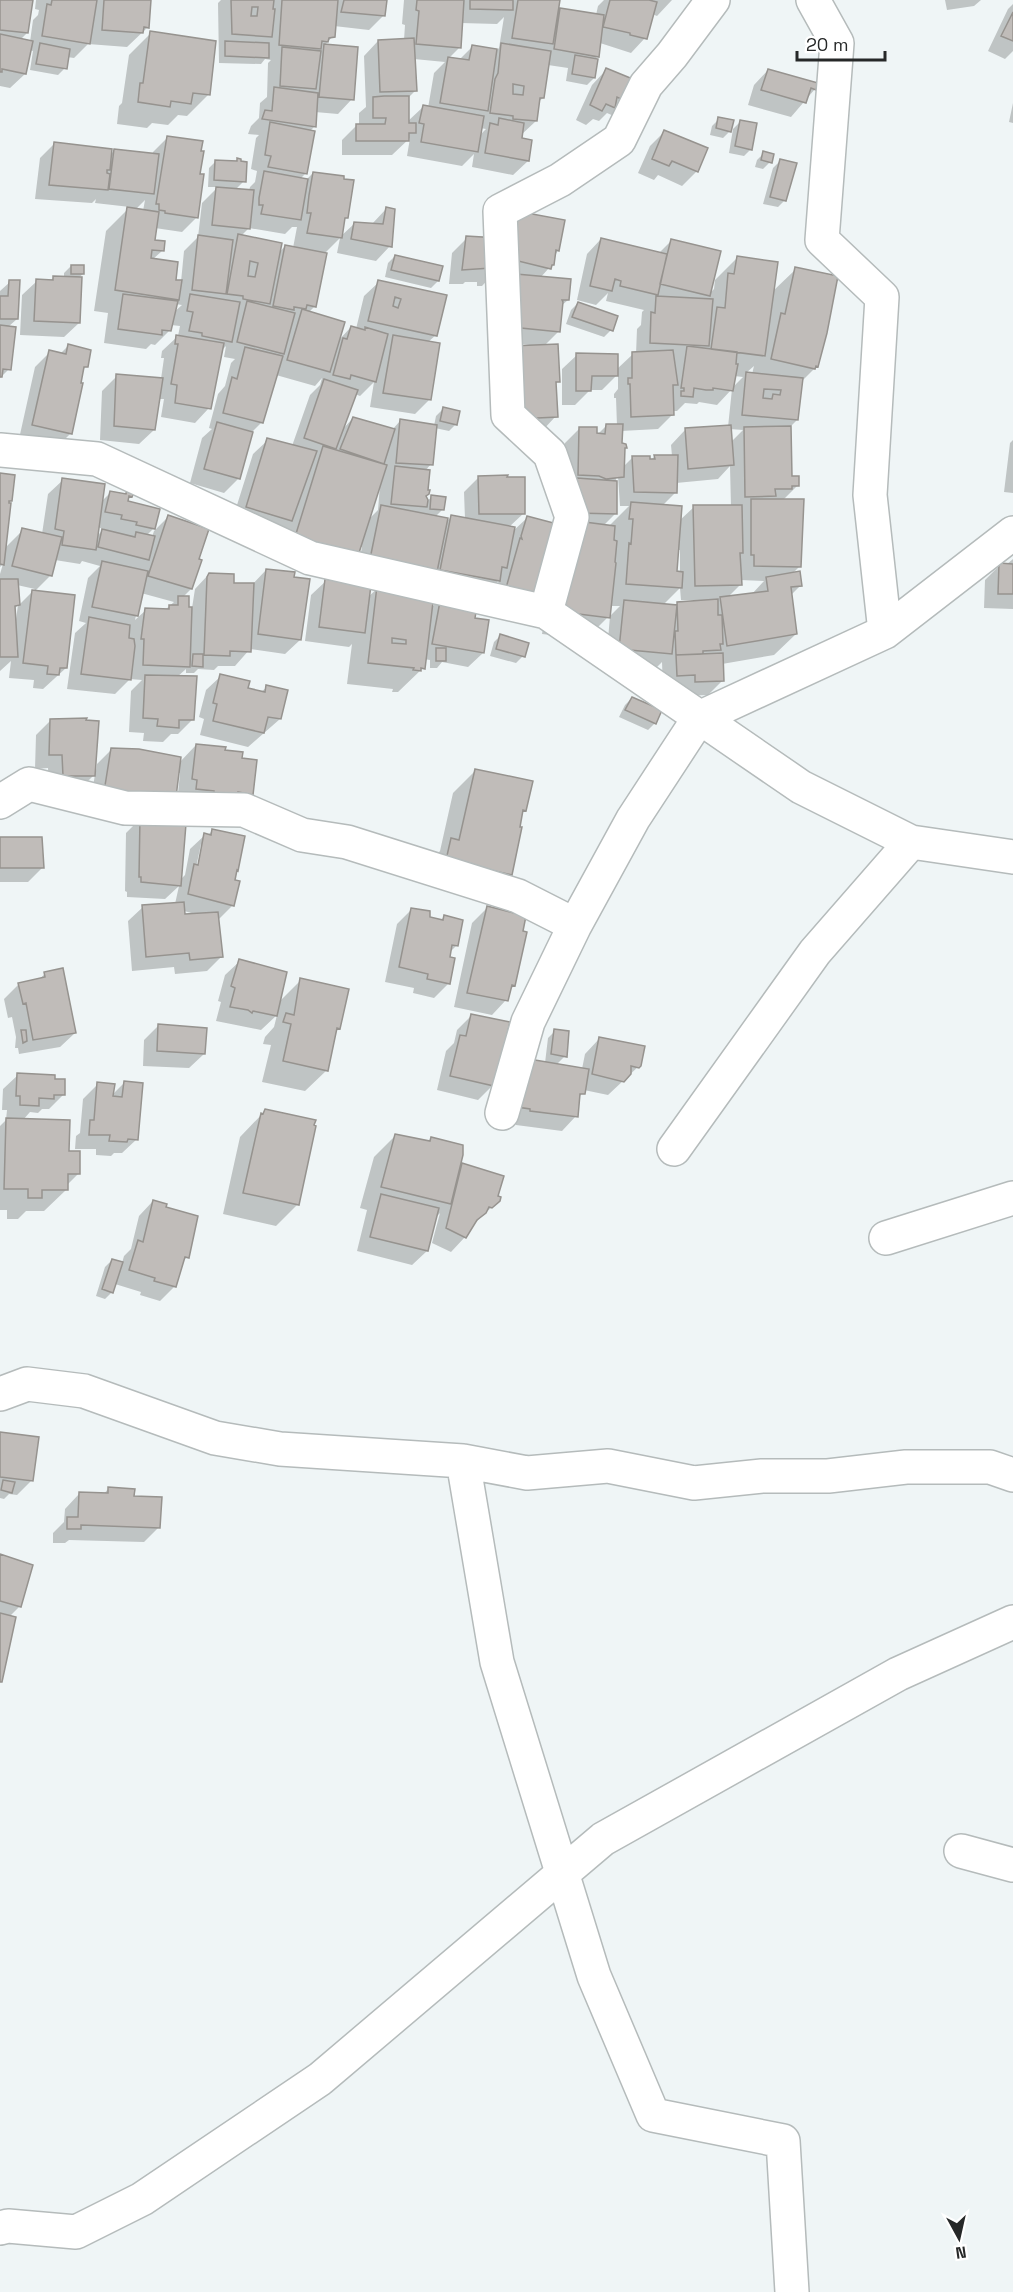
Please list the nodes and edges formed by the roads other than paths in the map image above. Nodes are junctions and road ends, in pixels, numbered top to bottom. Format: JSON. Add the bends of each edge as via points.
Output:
{"nodes":[{"id":1,"x":713,"y":0,"type":"edge"},
{"id":2,"x":813,"y":0,"type":"edge"},
{"id":3,"x":0,"y":450,"type":"edge"},
{"id":4,"x":1013,"y":533,"type":"edge"},
{"id":5,"x":546,"y":612,"type":"junction"},
{"id":6,"x":885,"y":632,"type":"junction"},
{"id":7,"x":699,"y":718,"type":"junction"},
{"id":8,"x":0,"y":802,"type":"edge"},
{"id":9,"x":911,"y":842,"type":"junction"},
{"id":10,"x":1013,"y":857,"type":"edge"},
{"id":11,"x":575,"y":925,"type":"junction"},
{"id":12,"x":502,"y":1113,"type":"dead end"},
{"id":13,"x":674,"y":1149,"type":"dead end"},
{"id":14,"x":1013,"y":1198,"type":"edge"},
{"id":15,"x":886,"y":1238,"type":"dead end"},
{"id":16,"x":0,"y":1394,"type":"edge"},
{"id":17,"x":463,"y":1461,"type":"junction"},
{"id":18,"x":1013,"y":1475,"type":"edge"},
{"id":19,"x":1013,"y":1622,"type":"edge"},
{"id":20,"x":961,"y":1851,"type":"dead end"},
{"id":21,"x":1013,"y":1865,"type":"edge"},
{"id":22,"x":562,"y":1873,"type":"junction"},
{"id":23,"x":0,"y":2228,"type":"edge"},
{"id":24,"x":792,"y":2292,"type":"edge"}],
"edges":[{"from":1,"to":5,"type":"street","via":[[646,86],[619,140],[560,180],[500,211],[508,415],[550,454],[572,517]]},
{"from":2,"to":6,"type":"street","via":[[837,43],[822,240],[882,297],[870,495]]},
{"from":3,"to":5,"type":"street","via":[[96,459],[310,558]]},
{"from":4,"to":6,"type":"street"},
{"from":5,"to":7,"type":"street"},
{"from":6,"to":7,"type":"street"},
{"from":7,"to":9,"type":"street","via":[[801,787]]},
{"from":7,"to":11,"type":"street","via":[[633,819]]},
{"from":8,"to":11,"type":"street","via":[[29,784],[125,807],[244,810],[302,835],[347,842],[518,896]]},
{"from":9,"to":10,"type":"street"},
{"from":9,"to":13,"type":"street","via":[[815,952]]},
{"from":11,"to":12,"type":"street","via":[[528,1022]]},
{"from":14,"to":15,"type":"street"},
{"from":16,"to":17,"type":"street","via":[[27,1384],[84,1390],[215,1438],[280,1449]]},
{"from":17,"to":18,"type":"street","via":[[527,1473],[608,1466],[694,1483],[762,1476],[828,1476],[906,1467],[990,1467]]},
{"from":17,"to":22,"type":"street","via":[[497,1662]]},
{"from":19,"to":22,"type":"street","via":[[898,1674],[603,1839]]},
{"from":20,"to":21,"type":"street"},
{"from":22,"to":23,"type":"street","via":[[320,2079],[142,2199],[76,2232]]},
{"from":22,"to":24,"type":"street","via":[[594,1976],[653,2115],[783,2141]]}]}
